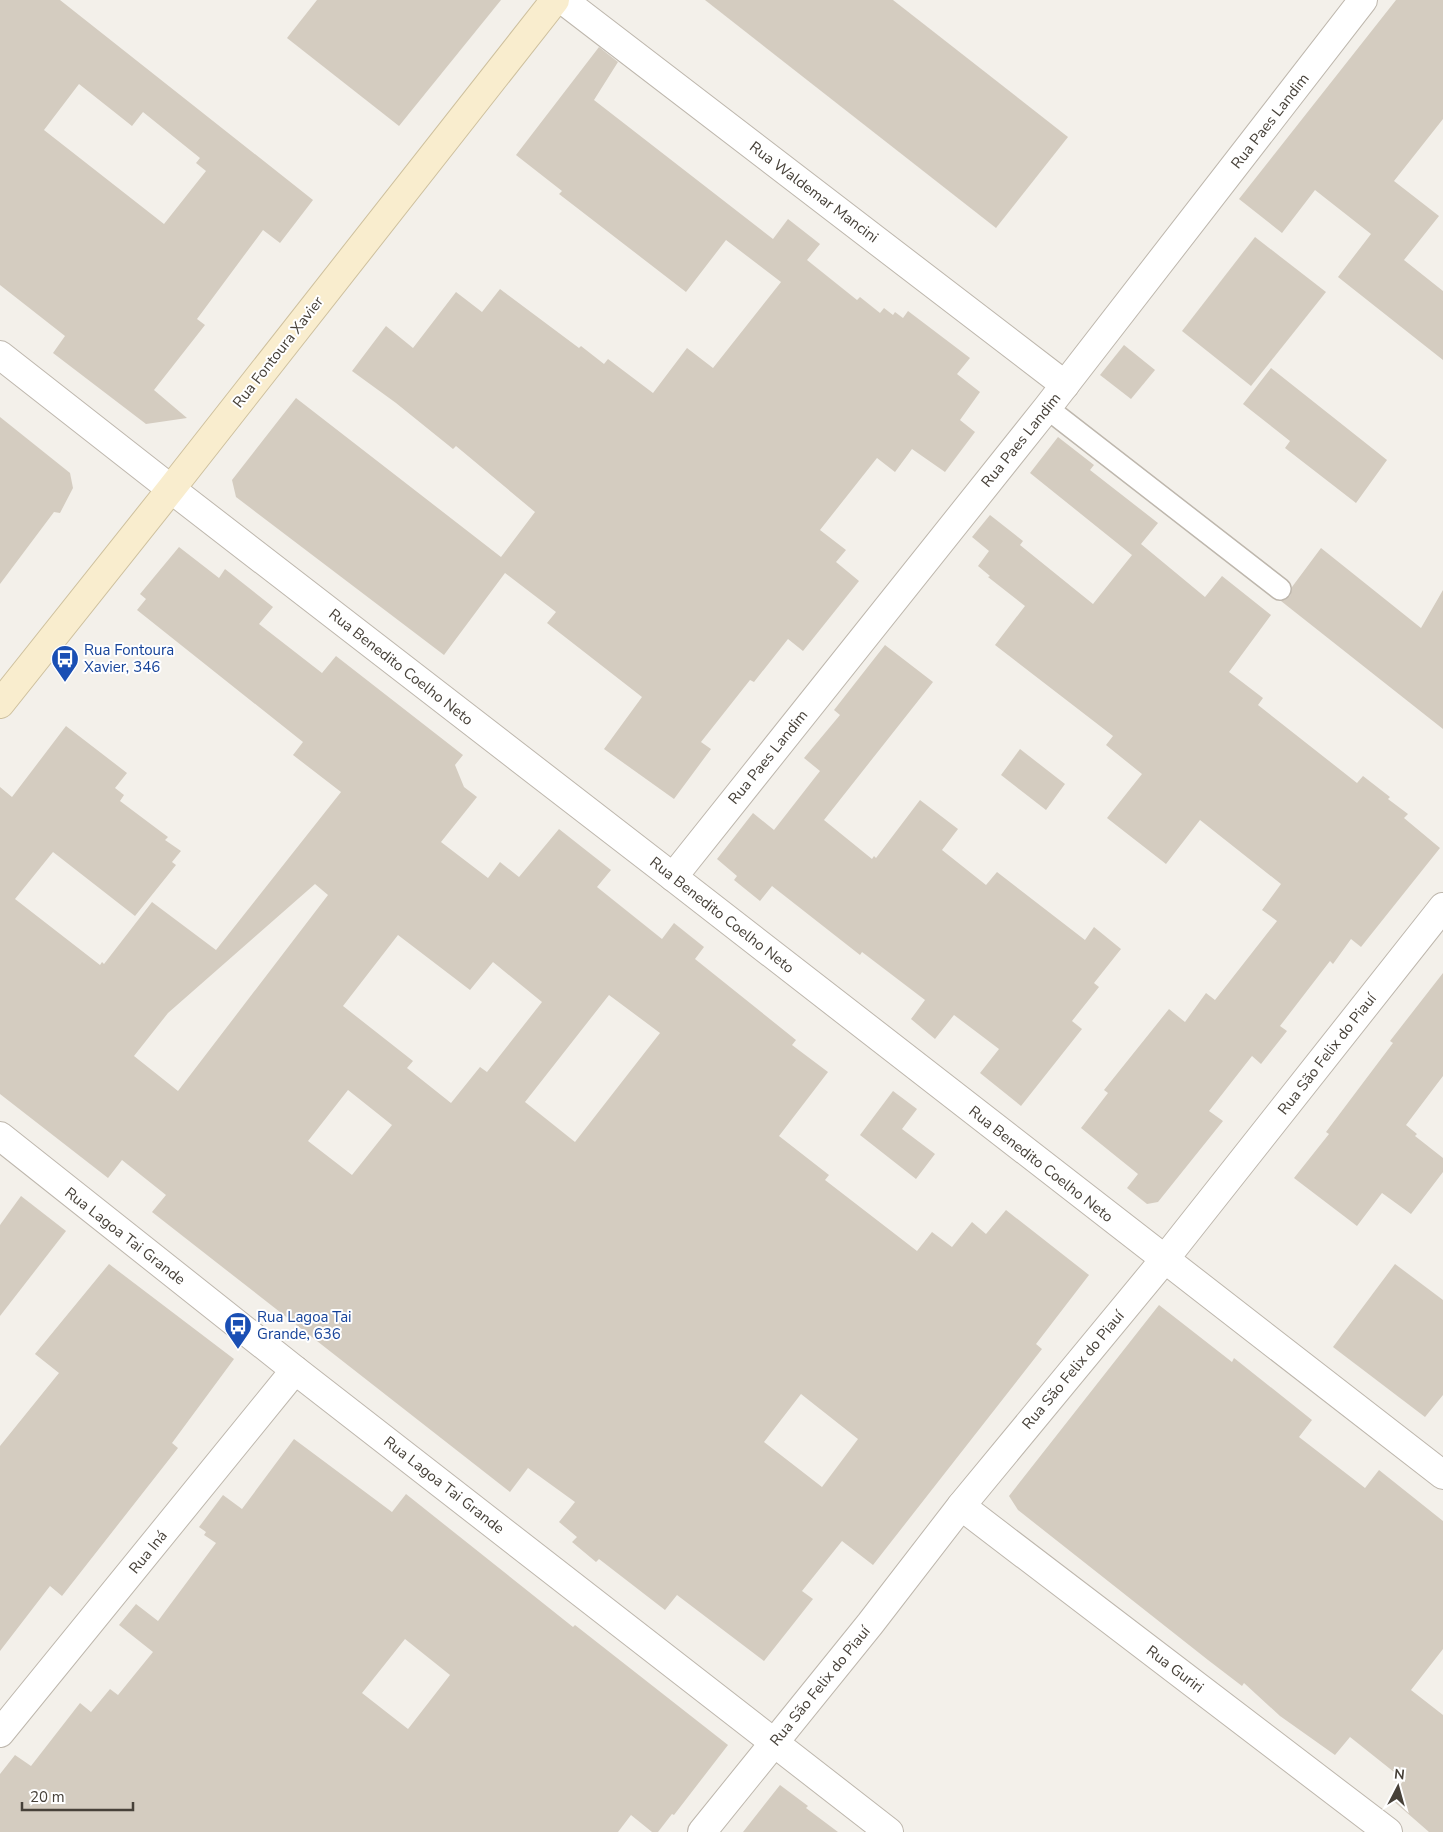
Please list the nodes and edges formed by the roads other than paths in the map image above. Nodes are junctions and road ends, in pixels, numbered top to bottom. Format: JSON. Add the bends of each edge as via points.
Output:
{"nodes":[{"id":1,"x":555,"y":0,"type":"edge"},
{"id":2,"x":563,"y":0,"type":"edge"},
{"id":3,"x":1363,"y":0,"type":"edge"},
{"id":4,"x":0,"y":354,"type":"edge"},
{"id":5,"x":1065,"y":385,"type":"junction"},
{"id":6,"x":1047,"y":408,"type":"junction"},
{"id":7,"x":171,"y":489,"type":"junction"},
{"id":8,"x":1280,"y":589,"type":"dead end"},
{"id":9,"x":0,"y":704,"type":"edge"},
{"id":10,"x":673,"y":877,"type":"junction"},
{"id":11,"x":1443,"y":907,"type":"edge"},
{"id":12,"x":0,"y":1136,"type":"edge"},
{"id":13,"x":1164,"y":1260,"type":"junction"},
{"id":14,"x":295,"y":1370,"type":"junction"},
{"id":15,"x":1443,"y":1475,"type":"edge"},
{"id":16,"x":961,"y":1506,"type":"junction"},
{"id":17,"x":0,"y":1733,"type":"edge"},
{"id":18,"x":774,"y":1742,"type":"junction"},
{"id":19,"x":702,"y":1832,"type":"edge"},
{"id":20,"x":889,"y":1832,"type":"edge"},
{"id":21,"x":1388,"y":1832,"type":"edge"}],
"edges":[{"from":1,"to":7,"type":"main road","name":"Rua Fontoura Xavier"},
{"from":2,"to":5,"type":"street","name":"Rua Waldemar Mancini"},
{"from":3,"to":5,"type":"street","name":"Rua Paes Landim"},
{"from":4,"to":7,"type":"street","name":"Rua Benedito Coelho Neto"},
{"from":5,"to":6,"type":"street","name":"Rua Paes Landim"},
{"from":6,"to":8,"type":"lane"},
{"from":6,"to":10,"type":"street","name":"Rua Paes Landim"},
{"from":7,"to":9,"type":"main road","name":"Rua Fontoura Xavier"},
{"from":7,"to":10,"type":"street","name":"Rua Benedito Coelho Neto"},
{"from":10,"to":13,"type":"street","name":"Rua Benedito Coelho Neto"},
{"from":11,"to":13,"type":"street","name":"Rua São Felix do Piauí"},
{"from":12,"to":14,"type":"street","name":"Rua Lagoa Tai Grande"},
{"from":13,"to":15,"type":"street","name":"Rua Benedito Coelho Neto"},
{"from":13,"to":16,"type":"street","name":"Rua São Felix do Piauí"},
{"from":14,"to":17,"type":"street","name":"Rua Iná"},
{"from":14,"to":18,"type":"street","name":"Rua Lagoa Tai Grande"},
{"from":16,"to":18,"type":"street","name":"Rua São Felix do Piauí"},
{"from":16,"to":21,"type":"street","name":"Rua Guriri"},
{"from":18,"to":19,"type":"street","name":"Rua São Felix do Piauí"},
{"from":18,"to":20,"type":"street","name":"Rua Lagoa Tai Grande"}]}
